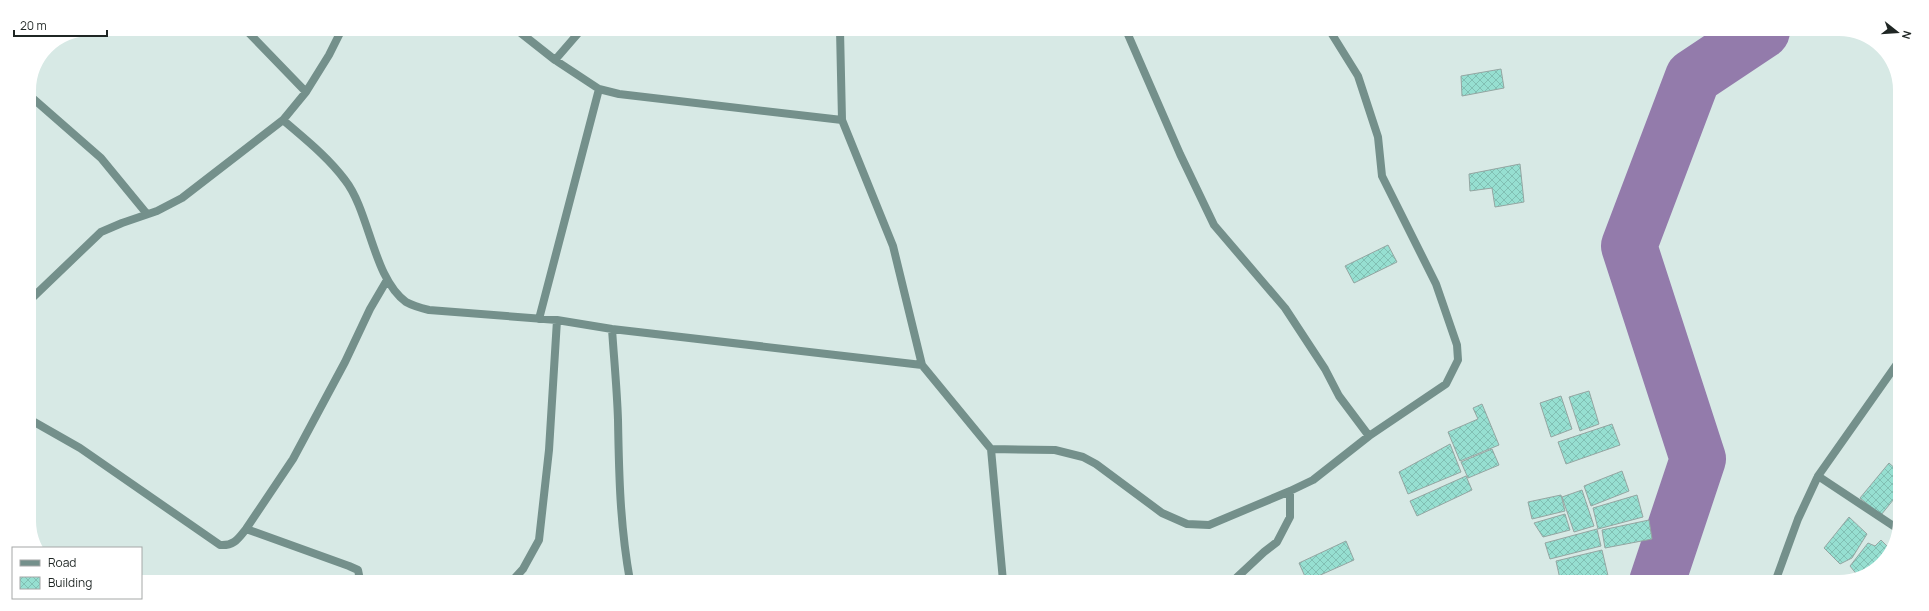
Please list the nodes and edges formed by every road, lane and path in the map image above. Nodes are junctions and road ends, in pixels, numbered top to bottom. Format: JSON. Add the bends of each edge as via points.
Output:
{"nodes":[{"id":1,"x":253,"y":36,"type":"edge"},
{"id":2,"x":338,"y":36,"type":"edge"},
{"id":3,"x":525,"y":36,"type":"edge"},
{"id":4,"x":576,"y":36,"type":"edge"},
{"id":5,"x":840,"y":36,"type":"edge"},
{"id":6,"x":1129,"y":36,"type":"edge"},
{"id":7,"x":1334,"y":36,"type":"edge"},
{"id":8,"x":555,"y":60,"type":"junction"},
{"id":9,"x":599,"y":89,"type":"junction"},
{"id":10,"x":306,"y":92,"type":"junction"},
{"id":11,"x":36,"y":101,"type":"edge"},
{"id":12,"x":283,"y":120,"type":"junction"},
{"id":13,"x":842,"y":120,"type":"junction"},
{"id":14,"x":147,"y":214,"type":"junction"},
{"id":15,"x":387,"y":280,"type":"junction"},
{"id":16,"x":36,"y":294,"type":"edge"},
{"id":17,"x":539,"y":319,"type":"junction"},
{"id":18,"x":557,"y":320,"type":"junction"},
{"id":19,"x":612,"y":329,"type":"junction"},
{"id":20,"x":922,"y":365,"type":"junction"},
{"id":21,"x":1893,"y":370,"type":"edge"},
{"id":22,"x":36,"y":422,"type":"edge"},
{"id":23,"x":1369,"y":436,"type":"junction"},
{"id":24,"x":991,"y":449,"type":"junction"},
{"id":25,"x":1818,"y":476,"type":"junction"},
{"id":26,"x":1290,"y":491,"type":"junction"},
{"id":27,"x":1893,"y":526,"type":"edge"},
{"id":28,"x":246,"y":529,"type":"junction"},
{"id":29,"x":359,"y":575,"type":"edge"},
{"id":30,"x":518,"y":575,"type":"edge"},
{"id":31,"x":629,"y":575,"type":"edge"},
{"id":32,"x":1002,"y":575,"type":"edge"},
{"id":33,"x":1239,"y":575,"type":"edge"},
{"id":34,"x":1778,"y":575,"type":"edge"}],
"edges":[{"from":1,"to":10,"type":"street"},
{"from":2,"to":10,"type":"street"},
{"from":3,"to":8,"type":"street"},
{"from":4,"to":8,"type":"street"},
{"from":5,"to":13,"type":"street"},
{"from":6,"to":23,"type":"street","via":[[1214,225],[1285,308],[1339,396]]},
{"from":7,"to":23,"type":"street","via":[[1358,76],[1378,137],[1382,176],[1436,284],[1457,345],[1458,360],[1446,384]]},
{"from":8,"to":9,"type":"street"},
{"from":9,"to":13,"type":"street","via":[[620,94]]},
{"from":9,"to":17,"type":"street"},
{"from":10,"to":12,"type":"street"},
{"from":11,"to":14,"type":"street","via":[[101,158]]},
{"from":12,"to":14,"type":"street","via":[[182,198]]},
{"from":12,"to":15,"type":"street","via":[[323,155],[346,181]]},
{"from":13,"to":20,"type":"street","via":[[893,246]]},
{"from":14,"to":16,"type":"street","via":[[101,232]]},
{"from":15,"to":17,"type":"street","via":[[406,301],[416,307]]},
{"from":15,"to":28,"type":"street","via":[[293,459]]},
{"from":17,"to":18,"type":"street"},
{"from":18,"to":19,"type":"street"},
{"from":18,"to":30,"type":"street","via":[[549,450],[539,540]]},
{"from":19,"to":20,"type":"street"},
{"from":19,"to":31,"type":"street","via":[[618,419],[618,470],[623,540]]},
{"from":20,"to":24,"type":"street"},
{"from":21,"to":25,"type":"street"},
{"from":22,"to":28,"type":"street","via":[[80,448],[220,545],[230,546]]},
{"from":23,"to":26,"type":"street","via":[[1313,480]]},
{"from":24,"to":26,"type":"street","via":[[1055,450],[1083,457],[1162,513],[1187,524],[1209,524]]},
{"from":24,"to":32,"type":"street"},
{"from":25,"to":27,"type":"street"},
{"from":25,"to":34,"type":"street","via":[[1798,519]]},
{"from":26,"to":33,"type":"street","via":[[1290,516],[1277,542]]},
{"from":28,"to":29,"type":"street","via":[[349,566],[358,570]]}]}
